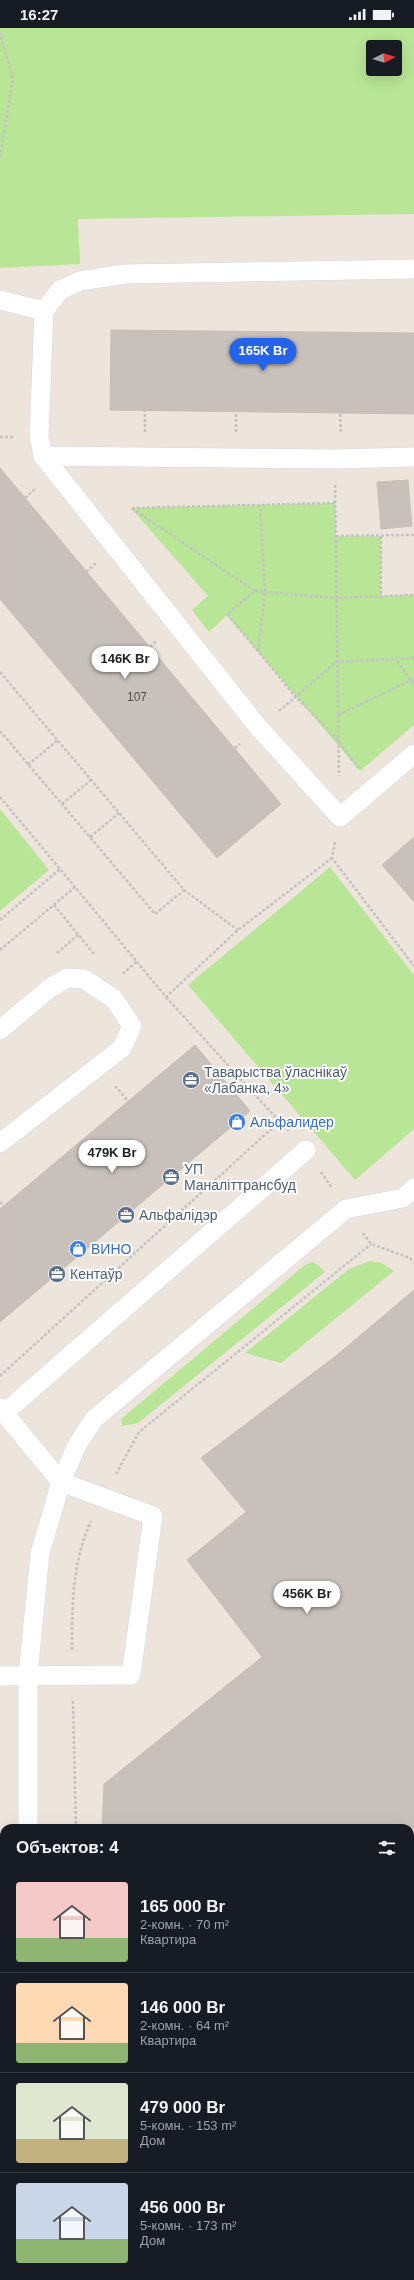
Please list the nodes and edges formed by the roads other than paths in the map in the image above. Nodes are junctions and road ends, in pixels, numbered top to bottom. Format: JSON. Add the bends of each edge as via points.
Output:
{"nodes":[{"id":1,"x":414,"y":269,"type":"edge"},
{"id":2,"x":0,"y":300,"type":"edge"},
{"id":3,"x":44,"y":311,"type":"junction"},
{"id":4,"x":43,"y":456,"type":"junction"},
{"id":5,"x":414,"y":457,"type":"edge"},
{"id":6,"x":414,"y":754,"type":"edge"},
{"id":7,"x":0,"y":1030,"type":"edge"},
{"id":8,"x":0,"y":1144,"type":"edge"},
{"id":9,"x":306,"y":1150,"type":"road end"},
{"id":10,"x":408,"y":1193,"type":"edge"},
{"id":11,"x":2,"y":1410,"type":"edge"},
{"id":12,"x":61,"y":1482,"type":"junction"},
{"id":13,"x":28,"y":1675,"type":"junction"},
{"id":14,"x":0,"y":1676,"type":"edge"},
{"id":15,"x":28,"y":1824,"type":"edge"}],
"edges":[{"from":1,"to":3,"type":"lane","via":[[125,274],[80,281],[60,290]]},
{"from":2,"to":3,"type":"lane"},
{"from":3,"to":4,"type":"lane","via":[[39,436]]},
{"from":4,"to":5,"type":"lane","via":[[335,459]]},
{"from":4,"to":6,"type":"lane","via":[[259,728],[340,817]]},
{"from":7,"to":8,"type":"lane","via":[[50,988],[67,978],[84,979],[114,999],[132,1026],[122,1048]]},
{"from":9,"to":11,"type":"lane"},
{"from":10,"to":12,"type":"lane","via":[[346,1209],[94,1419],[77,1446]]},
{"from":11,"to":12,"type":"lane"},
{"from":12,"to":13,"type":"lane","via":[[40,1553]]},
{"from":12,"to":13,"type":"lane","via":[[153,1516],[130,1675]]},
{"from":13,"to":14,"type":"lane"},
{"from":13,"to":15,"type":"lane"}]}
